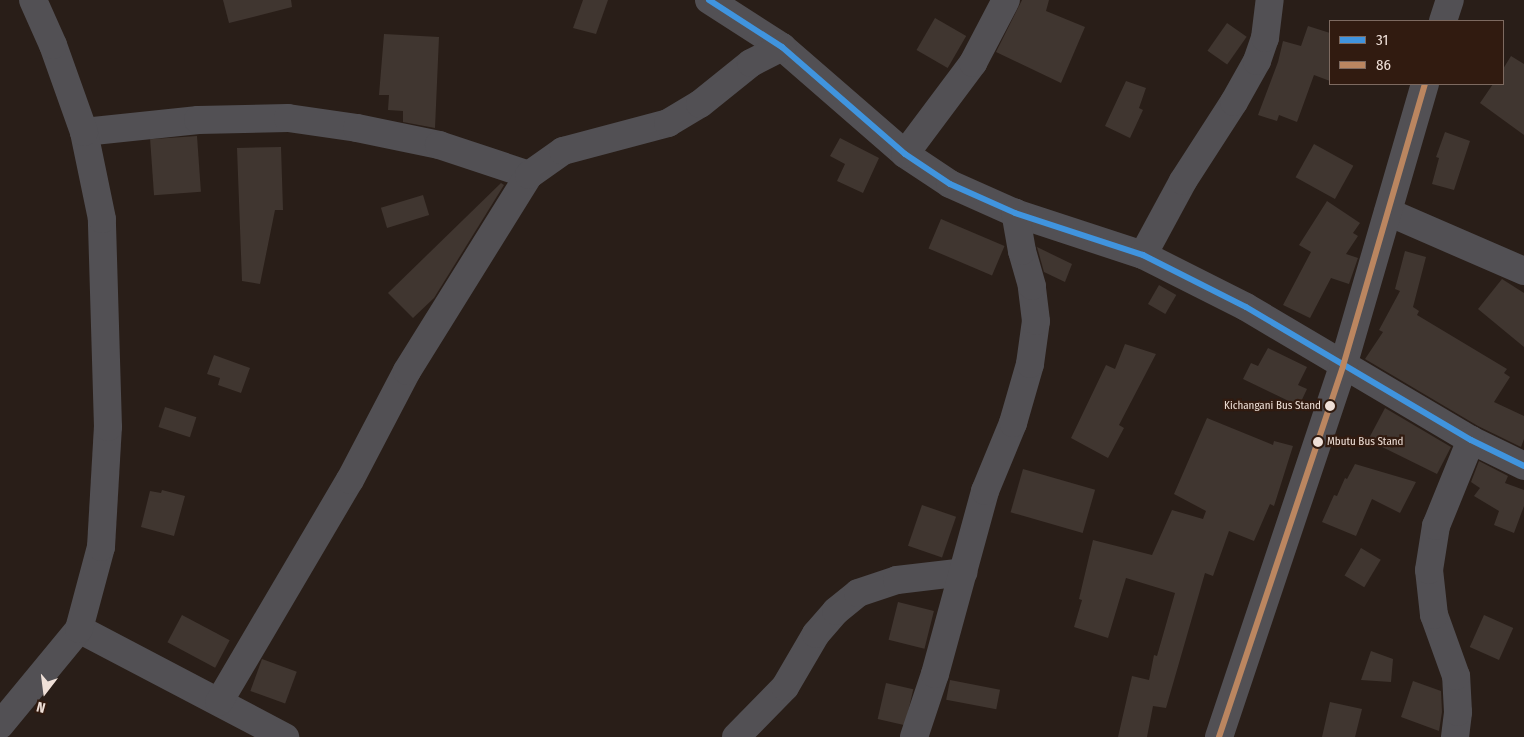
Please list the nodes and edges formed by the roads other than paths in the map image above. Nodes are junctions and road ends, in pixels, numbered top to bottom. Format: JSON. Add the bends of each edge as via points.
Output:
{"nodes":[{"id":1,"x":33,"y":0,"type":"edge"},
{"id":2,"x":709,"y":0,"type":"edge"},
{"id":3,"x":1006,"y":0,"type":"edge"},
{"id":4,"x":1270,"y":0,"type":"edge"},
{"id":5,"x":1450,"y":0,"type":"edge"},
{"id":6,"x":1443,"y":20,"type":"edge"},
{"id":7,"x":782,"y":47,"type":"junction"},
{"id":8,"x":1425,"y":85,"type":"edge"},
{"id":9,"x":84,"y":132,"type":"junction"},
{"id":10,"x":905,"y":154,"type":"junction"},
{"id":11,"x":529,"y":175,"type":"junction"},
{"id":12,"x":1388,"y":212,"type":"junction"},
{"id":13,"x":1015,"y":213,"type":"junction"},
{"id":14,"x":1144,"y":255,"type":"junction"},
{"id":15,"x":1524,"y":270,"type":"edge"},
{"id":16,"x":1343,"y":366,"type":"junction"},
{"id":17,"x":1471,"y":440,"type":"junction"},
{"id":18,"x":1524,"y":466,"type":"edge"},
{"id":19,"x":964,"y":572,"type":"junction"},
{"id":20,"x":79,"y":628,"type":"junction"},
{"id":21,"x":219,"y":702,"type":"junction"},
{"id":22,"x":0,"y":725,"type":"edge"},
{"id":23,"x":285,"y":737,"type":"edge"},
{"id":24,"x":736,"y":737,"type":"edge"},
{"id":25,"x":914,"y":737,"type":"edge"},
{"id":26,"x":1219,"y":737,"type":"edge"},
{"id":27,"x":1454,"y":737,"type":"edge"}],
"edges":[{"from":1,"to":9,"type":"street"},
{"from":2,"to":7,"type":"street"},
{"from":3,"to":10,"type":"street","via":[[973,63]]},
{"from":4,"to":14,"type":"street","via":[[1265,38],[1257,61],[1183,181]]},
{"from":5,"to":6,"type":"street"},
{"from":7,"to":10,"type":"street"},
{"from":7,"to":11,"type":"street","via":[[751,63],[700,104],[668,123],[563,151]]},
{"from":8,"to":12,"type":"street"},
{"from":9,"to":11,"type":"street","via":[[198,120],[288,118],[439,145]]},
{"from":9,"to":20,"type":"street","via":[[102,219],[108,427],[101,547]]},
{"from":10,"to":13,"type":"street","via":[[950,184]]},
{"from":11,"to":21,"type":"street","via":[[407,371],[350,480]]},
{"from":12,"to":15,"type":"street"},
{"from":12,"to":16,"type":"street"},
{"from":13,"to":14,"type":"street"},
{"from":13,"to":19,"type":"street","via":[[1032,286],[1036,321],[1033,348],[1022,395],[985,491]]},
{"from":14,"to":16,"type":"street","via":[[1246,308]]},
{"from":16,"to":17,"type":"street"},
{"from":16,"to":26,"type":"street"},
{"from":17,"to":18,"type":"street"},
{"from":17,"to":27,"type":"street","via":[[1436,526],[1429,570],[1434,615],[1456,676],[1458,712]]},
{"from":19,"to":24,"type":"street","via":[[897,580],[858,594],[836,611],[816,634],[785,687]]},
{"from":19,"to":25,"type":"street"},
{"from":20,"to":21,"type":"street"},
{"from":20,"to":22,"type":"street"},
{"from":21,"to":23,"type":"street"}]}
